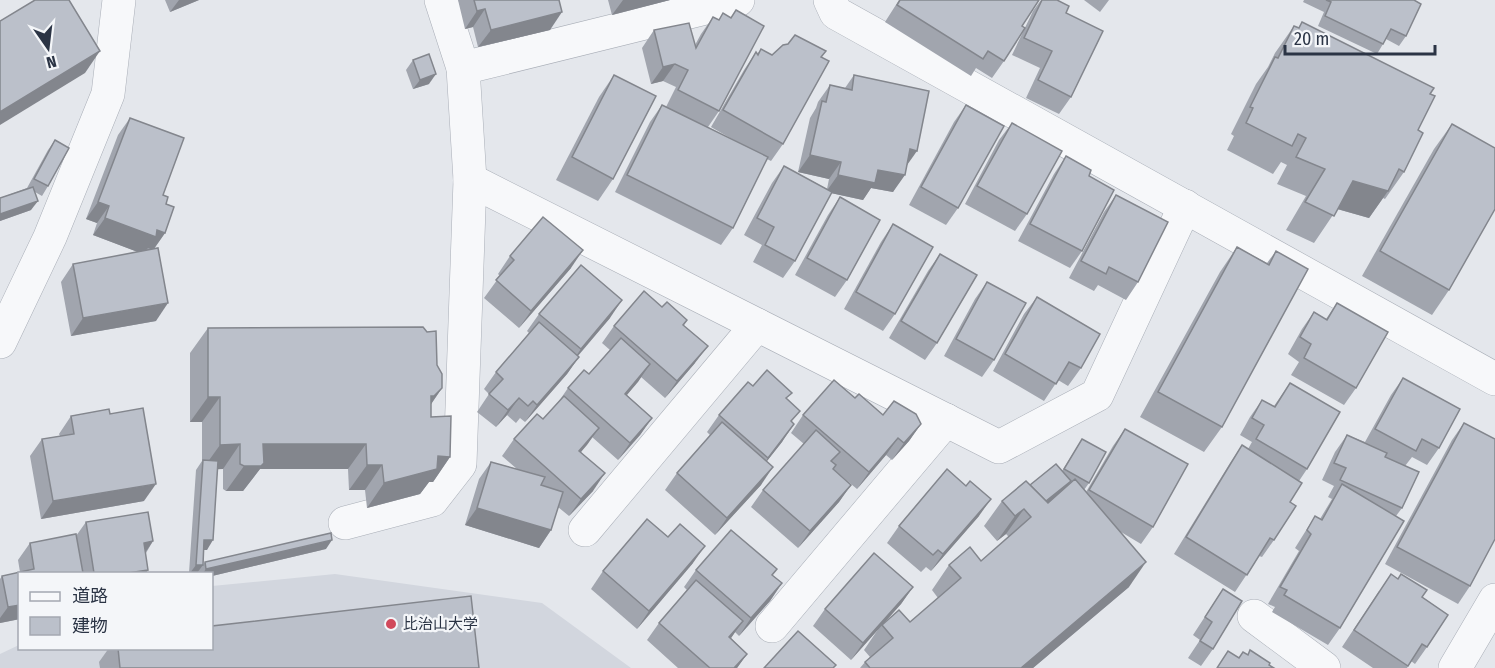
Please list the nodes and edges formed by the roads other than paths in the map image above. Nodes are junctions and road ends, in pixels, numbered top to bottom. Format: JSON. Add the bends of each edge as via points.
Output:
{"nodes":[{"id":1,"x":119,"y":0,"type":"edge"},
{"id":2,"x":441,"y":0,"type":"edge"},
{"id":3,"x":738,"y":0,"type":"edge"},
{"id":4,"x":830,"y":0,"type":"edge"},
{"id":5,"x":463,"y":68,"type":"junction"},
{"id":6,"x":470,"y":180,"type":"junction"},
{"id":7,"x":1185,"y":206,"type":"junction"},
{"id":8,"x":758,"y":325,"type":"junction"},
{"id":9,"x":0,"y":342,"type":"edge"},
{"id":10,"x":1495,"y":379,"type":"edge"},
{"id":11,"x":946,"y":420,"type":"junction"},
{"id":12,"x":345,"y":523,"type":"dead end"},
{"id":13,"x":585,"y":530,"type":"dead end"},
{"id":14,"x":1495,"y":600,"type":"edge"},
{"id":15,"x":1254,"y":616,"type":"dead end"},
{"id":16,"x":772,"y":626,"type":"dead end"},
{"id":17,"x":1324,"y":668,"type":"edge"},
{"id":18,"x":1455,"y":668,"type":"edge"}],
"edges":[{"from":1,"to":9,"type":"street","via":[[108,94],[50,237]]},
{"from":2,"to":5,"type":"street"},
{"from":3,"to":5,"type":"street"},
{"from":4,"to":7,"type":"street","via":[[836,13]]},
{"from":5,"to":6,"type":"street"},
{"from":6,"to":8,"type":"street"},
{"from":6,"to":12,"type":"street","via":[[460,464],[432,500]]},
{"from":7,"to":10,"type":"street"},
{"from":7,"to":11,"type":"street","via":[[1097,395],[999,447]]},
{"from":8,"to":11,"type":"street"},
{"from":8,"to":13,"type":"street"},
{"from":11,"to":16,"type":"street"},
{"from":14,"to":18,"type":"street"},
{"from":15,"to":17,"type":"street"}]}
